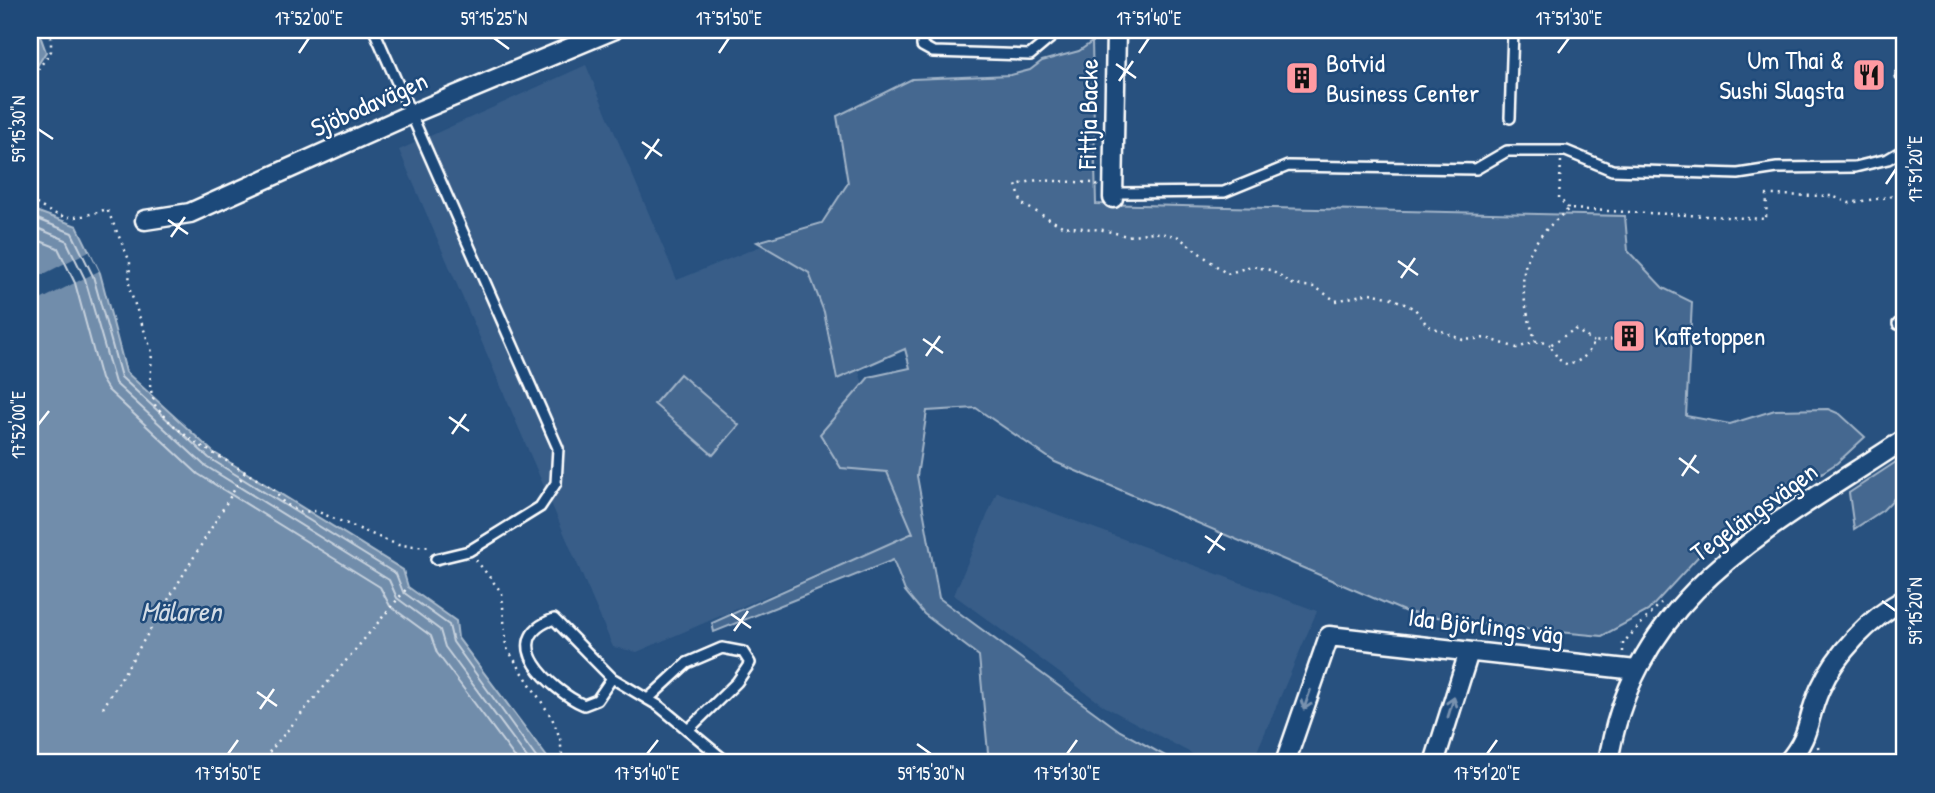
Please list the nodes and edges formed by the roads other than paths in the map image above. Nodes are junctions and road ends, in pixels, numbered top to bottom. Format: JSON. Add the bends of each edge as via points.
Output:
{"nodes":[{"id":1,"x":373,"y":30,"type":"edge"},
{"id":2,"x":613,"y":30,"type":"edge"},
{"id":3,"x":922,"y":30,"type":"edge"},
{"id":4,"x":1060,"y":30,"type":"edge"},
{"id":5,"x":1116,"y":30,"type":"edge"},
{"id":6,"x":1513,"y":30,"type":"edge"},
{"id":7,"x":411,"y":114,"type":"junction"},
{"id":8,"x":1510,"y":118,"type":"dead end"},
{"id":9,"x":1905,"y":149,"type":"edge"},
{"id":10,"x":1113,"y":198,"type":"joint"},
{"id":11,"x":145,"y":220,"type":"dead end"},
{"id":12,"x":1905,"y":439,"type":"edge"},
{"id":13,"x":436,"y":559,"type":"dead end"},
{"id":14,"x":1905,"y":599,"type":"edge"},
{"id":15,"x":1469,"y":652,"type":"junction"},
{"id":16,"x":1636,"y":670,"type":"junction"},
{"id":17,"x":612,"y":678,"type":"junction"},
{"id":18,"x":648,"y":699,"type":"junction"},
{"id":19,"x":688,"y":730,"type":"junction"},
{"id":20,"x":728,"y":763,"type":"edge"},
{"id":21,"x":1285,"y":763,"type":"edge"},
{"id":22,"x":1434,"y":763,"type":"edge"},
{"id":23,"x":1608,"y":763,"type":"edge"},
{"id":24,"x":1787,"y":763,"type":"edge"}],
"edges":[{"from":1,"to":7,"type":"lane"},
{"from":2,"to":7,"type":"street","name":"Sjöbodavägen"},
{"from":3,"to":4,"type":"lane","via":[[922,46],[933,52],[1030,55]]},
{"from":5,"to":10,"type":"street","name":"Fittja Backe"},
{"from":6,"to":8,"type":"lane"},
{"from":7,"to":11,"type":"street","name":"Sjöbodavägen","via":[[190,213]]},
{"from":7,"to":13,"type":"lane","via":[[558,448],[556,483],[540,507],[469,551]]},
{"from":9,"to":10,"type":"lane","via":[[1888,159],[1855,167],[1777,168],[1738,174],[1612,170],[1561,152],[1507,151],[1476,169],[1287,166],[1224,192],[1121,193]]},
{"from":12,"to":16,"type":"street","name":"Tegelängsvägen","via":[[1711,571],[1667,620]]},
{"from":14,"to":24,"type":"street","via":[[1854,638],[1836,662],[1820,690],[1804,743]]},
{"from":15,"to":16,"type":"street","name":"Ida Björlings väg"},
{"from":15,"to":21,"type":"street","name":"Ida Björlings väg","one_way":true,"via":[[1329,636]]},
{"from":22,"to":15,"type":"street","one_way":true},
{"from":16,"to":23,"type":"street","name":"Tegelängsvägen","via":[[1612,736]]},
{"from":17,"to":17,"type":"lane","via":[[554,619],[536,626],[529,637],[529,654],[554,688],[569,699],[583,705],[597,700]]},
{"from":17,"to":18,"type":"lane"},
{"from":18,"to":19,"type":"lane"},
{"from":18,"to":19,"type":"lane","via":[[687,663],[722,648],[743,652],[750,663]]},
{"from":19,"to":20,"type":"lane"}]}
